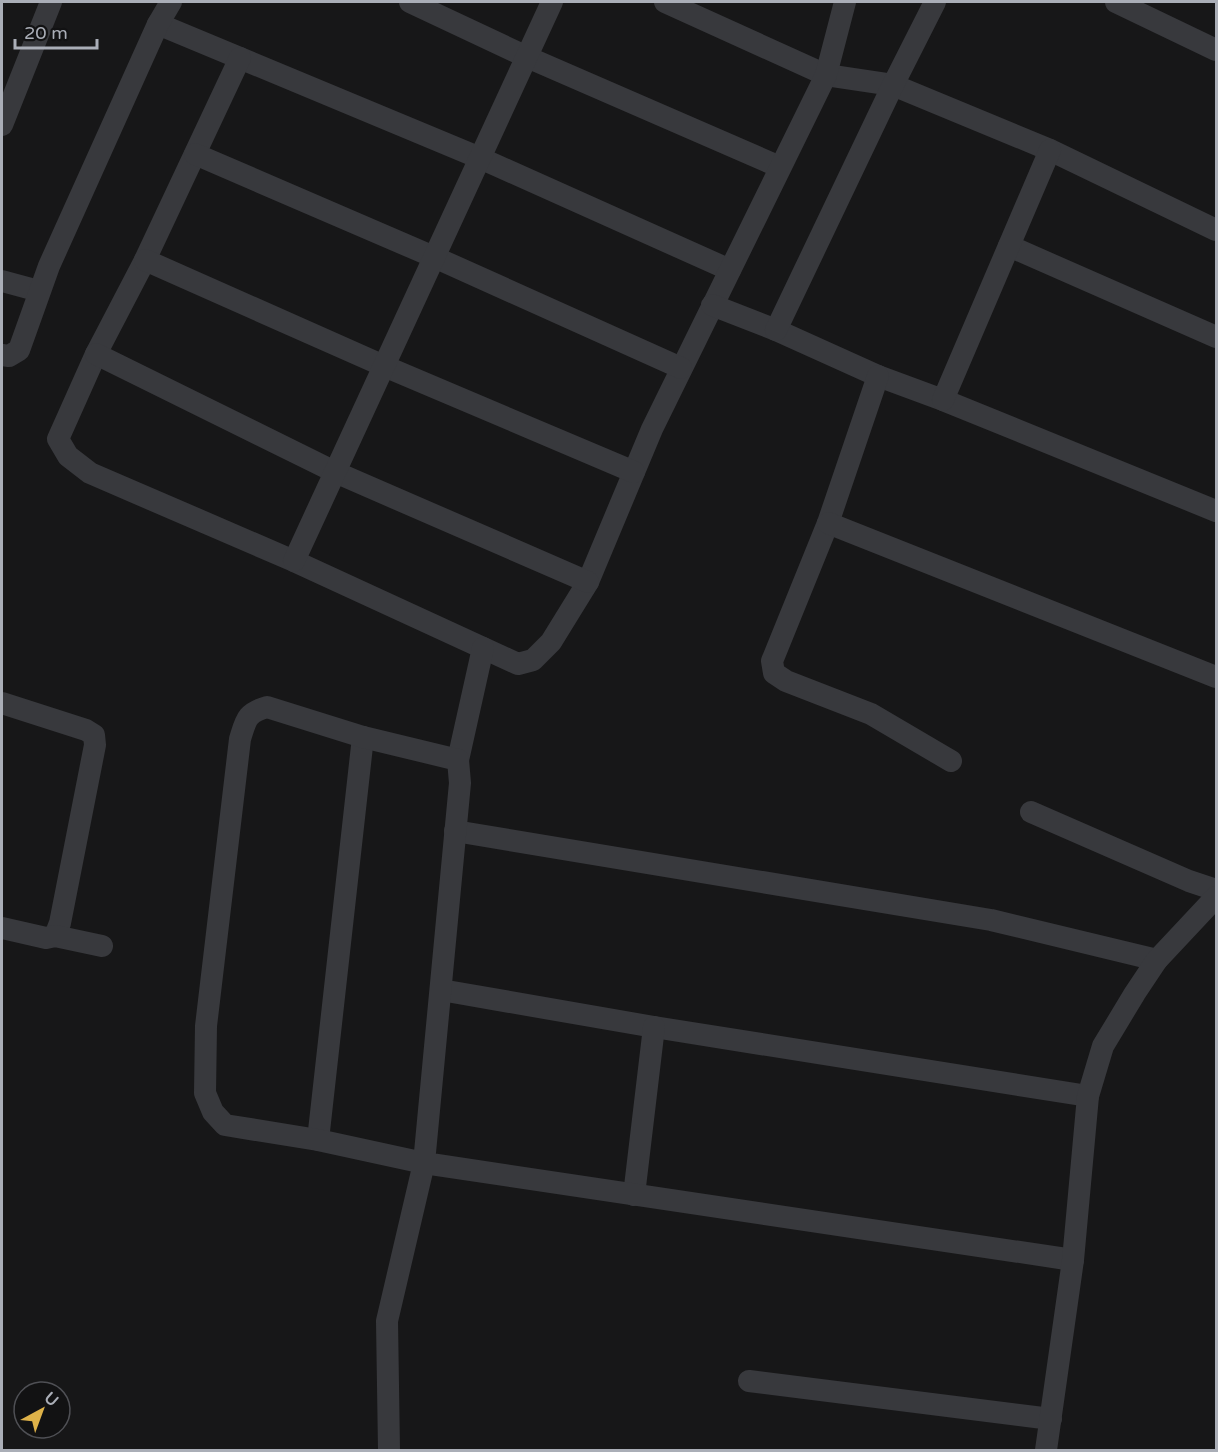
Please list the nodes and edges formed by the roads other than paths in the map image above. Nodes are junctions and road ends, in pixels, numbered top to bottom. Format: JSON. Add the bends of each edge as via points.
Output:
{"nodes":[{"id":1,"x":51,"y":2,"type":"edge"},
{"id":2,"x":171,"y":2,"type":"edge"},
{"id":3,"x":410,"y":2,"type":"edge"},
{"id":4,"x":552,"y":2,"type":"edge"},
{"id":5,"x":665,"y":2,"type":"edge"},
{"id":6,"x":845,"y":2,"type":"edge"},
{"id":7,"x":935,"y":2,"type":"edge"},
{"id":8,"x":1116,"y":2,"type":"edge"},
{"id":9,"x":158,"y":24,"type":"junction"},
{"id":10,"x":1216,"y":50,"type":"edge"},
{"id":11,"x":527,"y":57,"type":"junction"},
{"id":12,"x":240,"y":58,"type":"junction"},
{"id":13,"x":826,"y":75,"type":"junction"},
{"id":14,"x":893,"y":85,"type":"junction"},
{"id":15,"x":2,"y":125,"type":"edge"},
{"id":16,"x":1050,"y":150,"type":"junction"},
{"id":17,"x":195,"y":154,"type":"junction"},
{"id":18,"x":480,"y":158,"type":"junction"},
{"id":19,"x":780,"y":166,"type":"junction"},
{"id":20,"x":1216,"y":230,"type":"edge"},
{"id":21,"x":1009,"y":246,"type":"junction"},
{"id":22,"x":435,"y":257,"type":"junction"},
{"id":23,"x":145,"y":260,"type":"junction"},
{"id":24,"x":730,"y":270,"type":"junction"},
{"id":25,"x":2,"y":281,"type":"edge"},
{"id":26,"x":39,"y":291,"type":"junction"},
{"id":27,"x":712,"y":305,"type":"junction"},
{"id":28,"x":776,"y":330,"type":"junction"},
{"id":29,"x":1216,"y":337,"type":"edge"},
{"id":30,"x":96,"y":354,"type":"junction"},
{"id":31,"x":2,"y":355,"type":"edge"},
{"id":32,"x":384,"y":366,"type":"junction"},
{"id":33,"x":681,"y":368,"type":"junction"},
{"id":34,"x":878,"y":376,"type":"junction"},
{"id":35,"x":943,"y":400,"type":"junction"},
{"id":36,"x":335,"y":472,"type":"junction"},
{"id":37,"x":634,"y":472,"type":"junction"},
{"id":38,"x":1216,"y":511,"type":"edge"},
{"id":39,"x":828,"y":523,"type":"junction"},
{"id":40,"x":294,"y":561,"type":"junction"},
{"id":41,"x":588,"y":582,"type":"junction"},
{"id":42,"x":483,"y":648,"type":"junction"},
{"id":43,"x":1216,"y":677,"type":"edge"},
{"id":44,"x":2,"y":703,"type":"edge"},
{"id":45,"x":363,"y":737,"type":"junction"},
{"id":46,"x":458,"y":760,"type":"junction"},
{"id":47,"x":951,"y":761,"type":"dead end"},
{"id":48,"x":1030,"y":812,"type":"dead end"},
{"id":49,"x":455,"y":831,"type":"junction"},
{"id":50,"x":1216,"y":890,"type":"edge"},
{"id":51,"x":1212,"y":910,"type":"edge"},
{"id":52,"x":2,"y":928,"type":"edge"},
{"id":53,"x":55,"y":936,"type":"junction"},
{"id":54,"x":102,"y":946,"type":"dead end"},
{"id":55,"x":1157,"y":960,"type":"junction"},
{"id":56,"x":441,"y":990,"type":"junction"},
{"id":57,"x":654,"y":1027,"type":"junction"},
{"id":58,"x":1088,"y":1096,"type":"junction"},
{"id":59,"x":318,"y":1140,"type":"junction"},
{"id":60,"x":424,"y":1163,"type":"junction"},
{"id":61,"x":634,"y":1195,"type":"junction"},
{"id":62,"x":1073,"y":1260,"type":"junction"},
{"id":63,"x":749,"y":1381,"type":"dead end"},
{"id":64,"x":1050,"y":1419,"type":"junction"},
{"id":65,"x":389,"y":1450,"type":"edge"},
{"id":66,"x":1046,"y":1450,"type":"edge"}],
"edges":[{"from":1,"to":15,"type":"street"},
{"from":2,"to":9,"type":"street"},
{"from":3,"to":11,"type":"street"},
{"from":4,"to":11,"type":"street"},
{"from":5,"to":13,"type":"street"},
{"from":6,"to":13,"type":"street"},
{"from":7,"to":14,"type":"street"},
{"from":8,"to":10,"type":"street"},
{"from":9,"to":12,"type":"street"},
{"from":9,"to":26,"type":"street"},
{"from":11,"to":18,"type":"street"},
{"from":11,"to":19,"type":"street"},
{"from":12,"to":17,"type":"street"},
{"from":12,"to":18,"type":"street"},
{"from":13,"to":14,"type":"street"},
{"from":13,"to":19,"type":"street"},
{"from":14,"to":16,"type":"street"},
{"from":14,"to":28,"type":"street"},
{"from":16,"to":20,"type":"street"},
{"from":16,"to":21,"type":"street"},
{"from":17,"to":22,"type":"street"},
{"from":17,"to":23,"type":"street"},
{"from":18,"to":22,"type":"street"},
{"from":18,"to":24,"type":"street"},
{"from":19,"to":24,"type":"street"},
{"from":21,"to":29,"type":"street"},
{"from":21,"to":35,"type":"street"},
{"from":22,"to":32,"type":"street"},
{"from":22,"to":33,"type":"street"},
{"from":23,"to":30,"type":"street"},
{"from":23,"to":32,"type":"street"},
{"from":24,"to":27,"type":"street"},
{"from":25,"to":26,"type":"street"},
{"from":26,"to":31,"type":"street","via":[[19,350]]},
{"from":27,"to":28,"type":"street"},
{"from":27,"to":33,"type":"street"},
{"from":28,"to":34,"type":"street"},
{"from":30,"to":36,"type":"street"},
{"from":30,"to":40,"type":"street","via":[[58,439],[69,456],[90,473]]},
{"from":32,"to":36,"type":"street"},
{"from":32,"to":37,"type":"street"},
{"from":33,"to":37,"type":"street"},
{"from":34,"to":35,"type":"street"},
{"from":34,"to":39,"type":"street"},
{"from":35,"to":38,"type":"street"},
{"from":36,"to":40,"type":"street"},
{"from":36,"to":41,"type":"street"},
{"from":37,"to":41,"type":"street"},
{"from":39,"to":43,"type":"street"},
{"from":39,"to":47,"type":"street","via":[[772,661],[774,673],[871,714]]},
{"from":40,"to":42,"type":"street"},
{"from":41,"to":42,"type":"street","via":[[551,642],[532,660],[518,664]]},
{"from":42,"to":46,"type":"street"},
{"from":44,"to":53,"type":"street","via":[[94,735],[93,756]]},
{"from":45,"to":46,"type":"street"},
{"from":45,"to":59,"type":"street"},
{"from":45,"to":59,"type":"street","via":[[267,707],[246,717],[240,739],[206,1026],[205,1093],[213,1112],[225,1125]]},
{"from":46,"to":49,"type":"street"},
{"from":48,"to":50,"type":"street"},
{"from":49,"to":55,"type":"street","via":[[991,920]]},
{"from":49,"to":56,"type":"street"},
{"from":51,"to":55,"type":"street"},
{"from":52,"to":53,"type":"street","via":[[46,938]]},
{"from":53,"to":54,"type":"street"},
{"from":55,"to":58,"type":"street","via":[[1103,1046]]},
{"from":56,"to":57,"type":"street"},
{"from":56,"to":60,"type":"street"},
{"from":57,"to":58,"type":"street"},
{"from":57,"to":61,"type":"street"},
{"from":58,"to":62,"type":"street"},
{"from":59,"to":60,"type":"street"},
{"from":60,"to":61,"type":"street"},
{"from":60,"to":65,"type":"street","via":[[387,1321]]},
{"from":61,"to":62,"type":"street"},
{"from":62,"to":64,"type":"street"},
{"from":63,"to":64,"type":"street"},
{"from":64,"to":66,"type":"street"}]}
